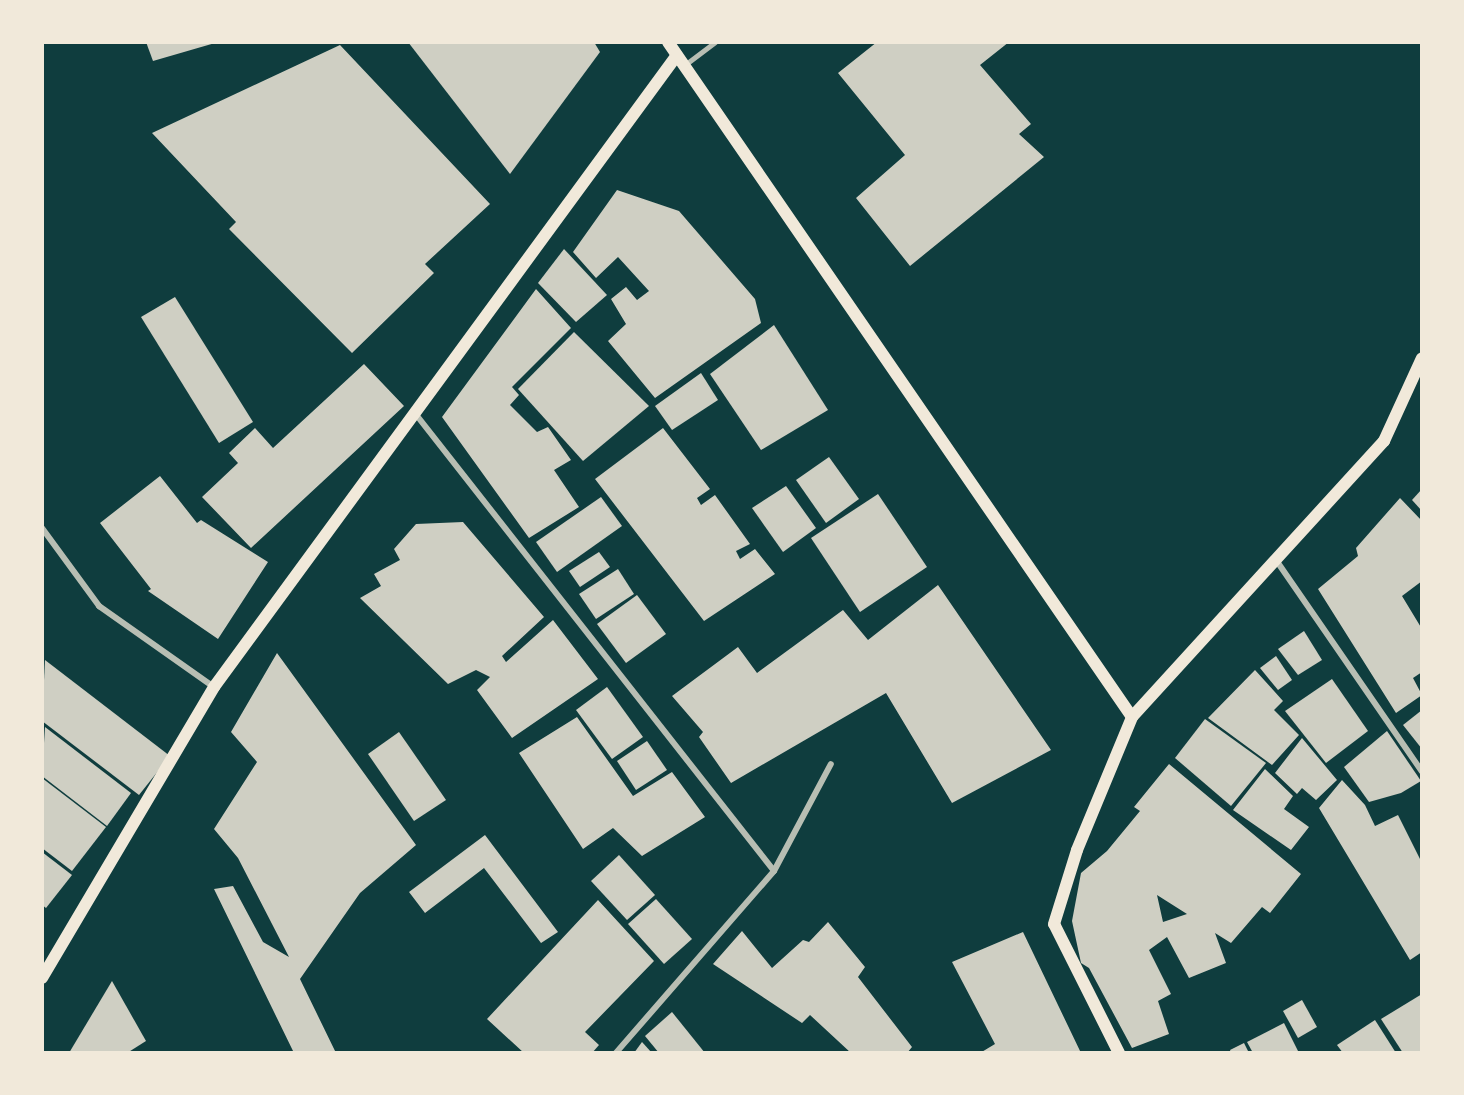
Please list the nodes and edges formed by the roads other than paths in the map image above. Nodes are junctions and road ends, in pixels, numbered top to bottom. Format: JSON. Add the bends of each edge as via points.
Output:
{"nodes":[{"id":1,"x":668,"y":42,"type":"edge"},
{"id":2,"x":715,"y":42,"type":"edge"},
{"id":3,"x":676,"y":55,"type":"junction"},
{"id":4,"x":684,"y":66,"type":"junction"},
{"id":5,"x":1422,"y":358,"type":"edge"},
{"id":6,"x":414,"y":412,"type":"junction"},
{"id":7,"x":42,"y":528,"type":"edge"},
{"id":8,"x":1275,"y":559,"type":"junction"},
{"id":9,"x":214,"y":687,"type":"junction"},
{"id":10,"x":1132,"y":717,"type":"junction"},
{"id":11,"x":831,"y":764,"type":"dead end"},
{"id":12,"x":1422,"y":772,"type":"edge"},
{"id":13,"x":774,"y":871,"type":"junction"},
{"id":14,"x":42,"y":978,"type":"edge"},
{"id":15,"x":616,"y":1053,"type":"edge"},
{"id":16,"x":1119,"y":1053,"type":"edge"}],
"edges":[{"from":1,"to":3,"type":"main road"},
{"from":2,"to":4,"type":"lane"},
{"from":3,"to":4,"type":"main road"},
{"from":3,"to":6,"type":"main road"},
{"from":4,"to":10,"type":"main road"},
{"from":5,"to":8,"type":"main road","via":[[1384,441]]},
{"from":6,"to":9,"type":"main road"},
{"from":6,"to":13,"type":"street"},
{"from":7,"to":9,"type":"street","via":[[99,606]]},
{"from":8,"to":10,"type":"main road"},
{"from":8,"to":12,"type":"street"},
{"from":9,"to":14,"type":"main road"},
{"from":10,"to":16,"type":"main road","via":[[1077,850],[1054,924]]},
{"from":11,"to":13,"type":"street"},
{"from":13,"to":15,"type":"street"}]}
